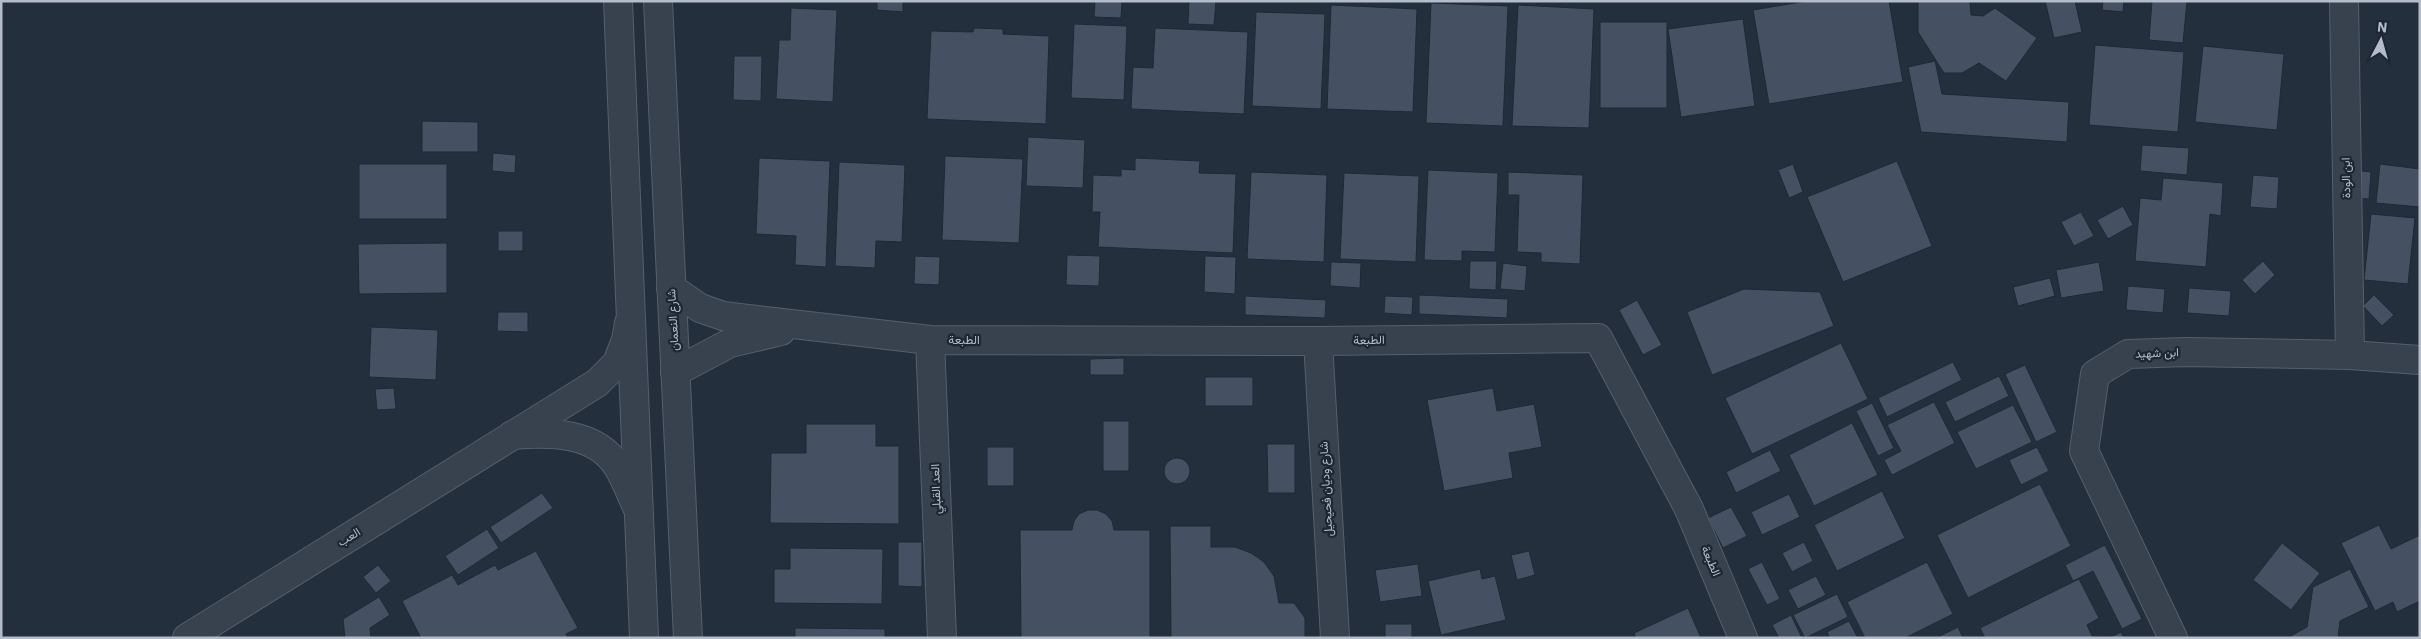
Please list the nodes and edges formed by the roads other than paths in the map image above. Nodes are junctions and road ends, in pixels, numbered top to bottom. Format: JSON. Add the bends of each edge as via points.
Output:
{"nodes":[{"id":1,"x":618,"y":1,"type":"edge"},
{"id":2,"x":658,"y":1,"type":"edge"},
{"id":3,"x":2344,"y":1,"type":"edge"},
{"id":4,"x":671,"y":288,"type":"junction"},
{"id":5,"x":632,"y":310,"type":"junction"},
{"id":6,"x":806,"y":326,"type":"junction"},
{"id":7,"x":930,"y":340,"type":"junction"},
{"id":8,"x":1318,"y":341,"type":"junction"},
{"id":9,"x":2350,"y":355,"type":"junction"},
{"id":10,"x":2420,"y":360,"type":"edge"},
{"id":11,"x":675,"y":372,"type":"junction"},
{"id":12,"x":511,"y":435,"type":"junction"},
{"id":13,"x":638,"y":509,"type":"junction"},
{"id":14,"x":187,"y":638,"type":"edge"},
{"id":15,"x":644,"y":638,"type":"edge"},
{"id":16,"x":688,"y":638,"type":"edge"},
{"id":17,"x":942,"y":638,"type":"edge"},
{"id":18,"x":1334,"y":638,"type":"edge"},
{"id":19,"x":1743,"y":638,"type":"edge"},
{"id":20,"x":2173,"y":638,"type":"edge"}],
"edges":[{"from":1,"to":5,"type":"street"},
{"from":2,"to":4,"type":"street","name":"شارع النعمان"},
{"from":3,"to":9,"type":"street","name":"ابن الودة"},
{"from":4,"to":6,"type":"street","name":"الطبعة","via":[[700,308],[723,316]]},
{"from":4,"to":11,"type":"street","name":"شارع النعمان"},
{"from":5,"to":12,"type":"street","name":"العب","via":[[618,363],[597,383]]},
{"from":5,"to":13,"type":"street"},
{"from":6,"to":7,"type":"street","name":"الطبعة"},
{"from":6,"to":11,"type":"street","name":"الطبعة","via":[[730,343]]},
{"from":7,"to":8,"type":"street","name":"الطبعة"},
{"from":7,"to":17,"type":"street","name":"العد القبلي"},
{"from":8,"to":18,"type":"street","name":"شارع وديان فحيحيل"},
{"from":8,"to":19,"type":"street","name":"الطبعة","via":[[1598,338],[1690,509]]},
{"from":9,"to":10,"type":"street","name":"ابن شهيد"},
{"from":9,"to":20,"type":"street","name":"ابن شهيد","via":[[2128,354],[2095,374],[2084,451]]},
{"from":11,"to":16,"type":"street","name":"شارع النعمان"},
{"from":12,"to":13,"type":"street","name":"العب","via":[[544,432],[584,440],[603,450],[617,466]]},
{"from":12,"to":14,"type":"street","name":"العب"},
{"from":13,"to":15,"type":"street"}]}
